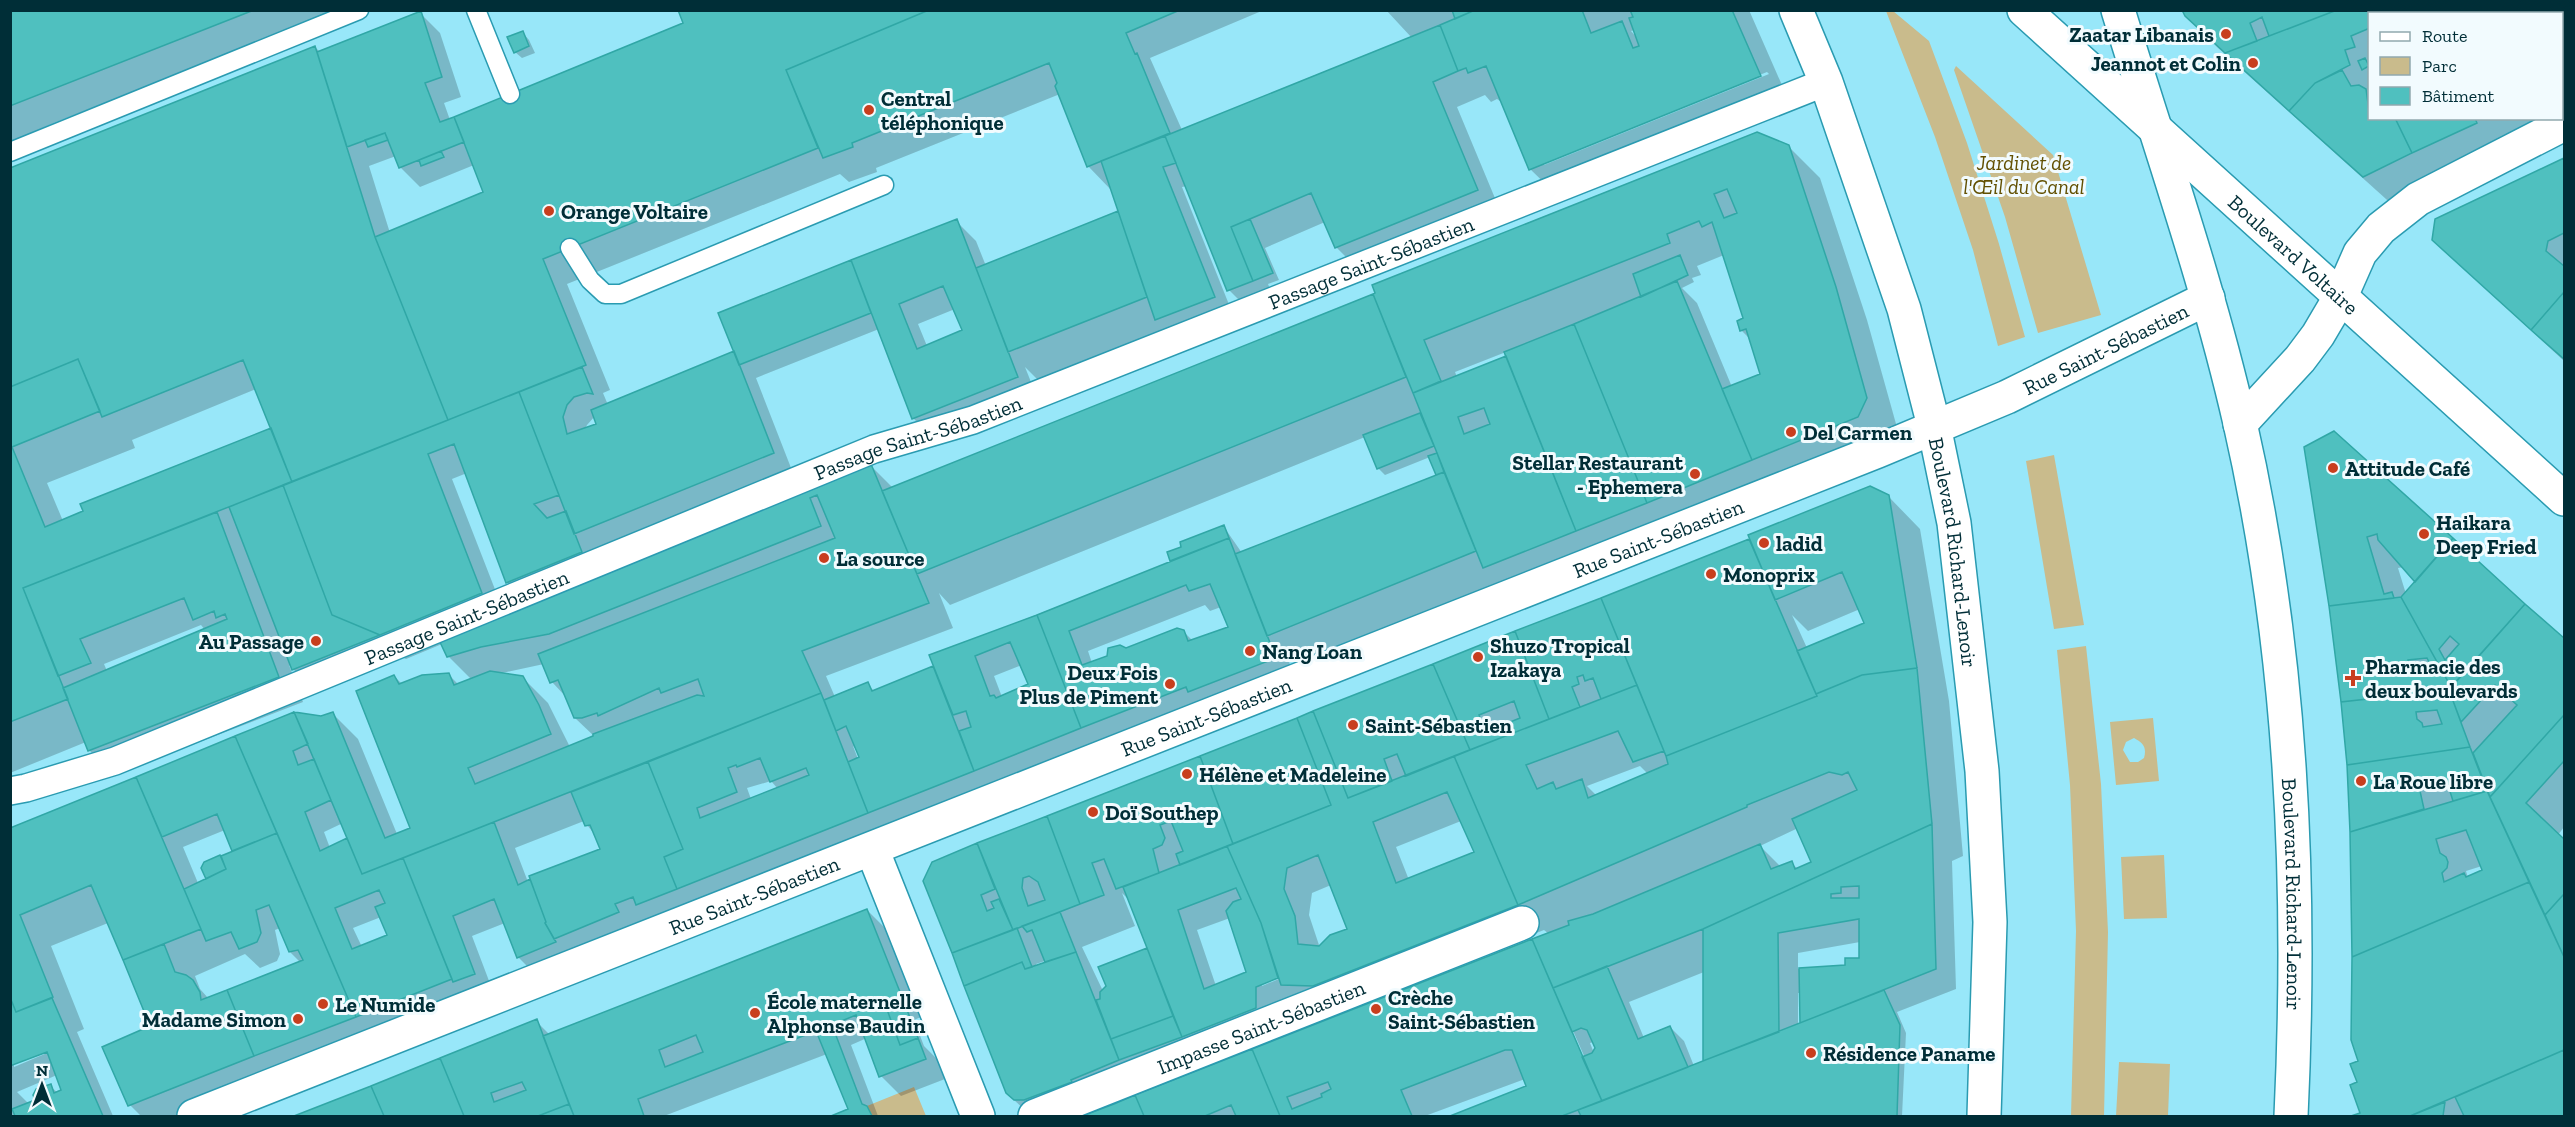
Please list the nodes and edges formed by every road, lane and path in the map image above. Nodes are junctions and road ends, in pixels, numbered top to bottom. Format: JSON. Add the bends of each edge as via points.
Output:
{"nodes":[{"id":1,"x":359,"y":10,"type":"edge"},
{"id":2,"x":476,"y":10,"type":"edge"},
{"id":3,"x":1796,"y":10,"type":"edge"},
{"id":4,"x":2024,"y":10,"type":"edge"},
{"id":5,"x":2118,"y":10,"type":"edge"},
{"id":6,"x":1826,"y":82,"type":"junction"},
{"id":7,"x":510,"y":94,"type":"dead end"},
{"id":8,"x":2565,"y":124,"type":"edge"},
{"id":9,"x":2155,"y":126,"type":"junction"},
{"id":10,"x":10,"y":152,"type":"edge"},
{"id":11,"x":884,"y":185,"type":"dead end"},
{"id":12,"x":570,"y":248,"type":"dead end"},
{"id":13,"x":2341,"y":296,"type":"junction"},
{"id":14,"x":2208,"y":298,"type":"junction"},
{"id":15,"x":2241,"y":424,"type":"junction"},
{"id":16,"x":1934,"y":426,"type":"junction"},
{"id":17,"x":2565,"y":499,"type":"edge"},
{"id":18,"x":10,"y":790,"type":"edge"},
{"id":19,"x":872,"y":849,"type":"junction"},
{"id":20,"x":1522,"y":923,"type":"dead end"},
{"id":21,"x":194,"y":1116,"type":"edge"},
{"id":22,"x":978,"y":1116,"type":"edge"},
{"id":23,"x":1035,"y":1116,"type":"edge"},
{"id":24,"x":1984,"y":1116,"type":"edge"},
{"id":25,"x":2290,"y":1116,"type":"edge"}],
"edges":[{"from":1,"to":10,"type":"lane"},
{"from":2,"to":7,"type":"lane"},
{"from":3,"to":6,"type":"street","name":"Boulevard Richard-Lenoir"},
{"from":4,"to":9,"type":"street","name":"Boulevard Voltaire"},
{"from":5,"to":9,"type":"street","name":"Boulevard Richard-Lenoir"},
{"from":6,"to":16,"type":"street","name":"Boulevard Richard-Lenoir","via":[[1904,309]]},
{"from":6,"to":18,"type":"street","name":"Passage Saint-Sébastien","via":[[973,420],[874,449],[115,761]]},
{"from":8,"to":13,"type":"street","via":[[2418,199],[2381,228],[2360,253]]},
{"from":9,"to":13,"type":"street","name":"Boulevard Voltaire"},
{"from":9,"to":14,"type":"street","name":"Boulevard Richard-Lenoir"},
{"from":11,"to":12,"type":"lane","via":[[621,294],[605,294],[590,280]]},
{"from":13,"to":15,"type":"street","via":[[2300,359]]},
{"from":13,"to":17,"type":"street","name":"Boulevard Voltaire"},
{"from":14,"to":15,"type":"street","name":"Boulevard Richard-Lenoir"},
{"from":14,"to":16,"type":"street","name":"Rue Saint-Sébastien","via":[[2007,397]]},
{"from":15,"to":25,"type":"street","name":"Boulevard Richard-Lenoir","via":[[2266,567],[2287,725],[2295,883],[2296,1013]]},
{"from":16,"to":19,"type":"street","name":"Rue Saint-Sébastien"},
{"from":16,"to":24,"type":"street","name":"Boulevard Richard-Lenoir","via":[[1954,523],[1982,771],[1990,922]]},
{"from":19,"to":21,"type":"street","name":"Rue Saint-Sébastien"},
{"from":19,"to":22,"type":"street"},
{"from":20,"to":23,"type":"street","name":"Impasse Saint-Sébastien"}]}
